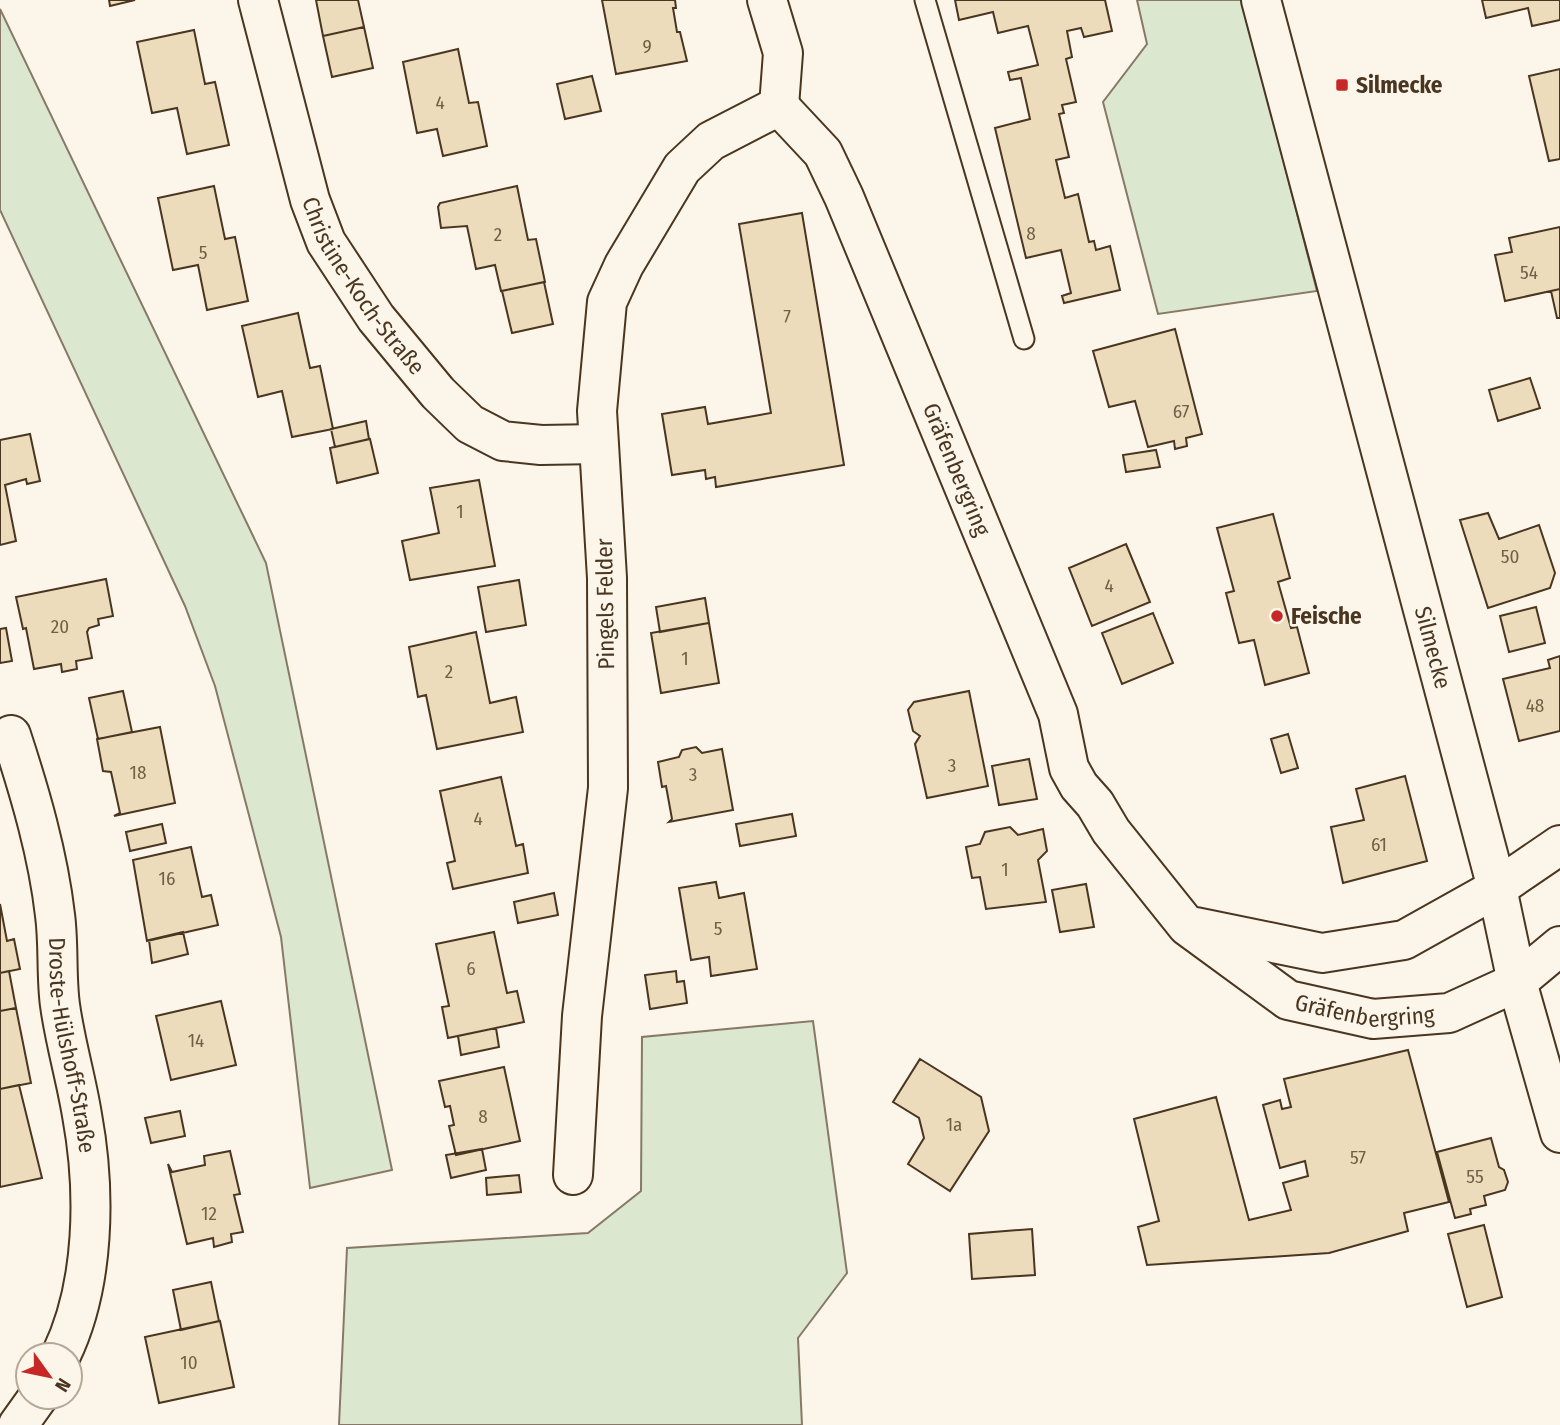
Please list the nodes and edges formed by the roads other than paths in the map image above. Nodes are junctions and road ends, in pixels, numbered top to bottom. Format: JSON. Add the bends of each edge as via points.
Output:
{"nodes":[{"id":1,"x":258,"y":0,"type":"edge"},
{"id":2,"x":767,"y":0,"type":"edge"},
{"id":3,"x":925,"y":0,"type":"edge"},
{"id":4,"x":1261,"y":0,"type":"edge"},
{"id":5,"x":779,"y":106,"type":"junction"},
{"id":6,"x":1024,"y":339,"type":"dead end"},
{"id":7,"x":598,"y":444,"type":"junction"},
{"id":8,"x":11,"y":735,"type":"dead end"},
{"id":9,"x":1560,"y":845,"type":"edge"},
{"id":10,"x":1497,"y":888,"type":"junction"},
{"id":11,"x":1187,"y":926,"type":"junction"},
{"id":12,"x":1560,"y":946,"type":"edge"},
{"id":13,"x":1517,"y":982,"type":"junction"},
{"id":14,"x":1560,"y":1133,"type":"edge"},
{"id":15,"x":573,"y":1175,"type":"dead end"},
{"id":16,"x":68,"y":1341,"type":"edge"}],
"edges":[{"from":1,"to":7,"type":"street","name":"Christine-Koch-Straße","via":[[310,200],[326,242],[391,338],[470,424],[503,441]]},
{"from":2,"to":5,"type":"street","via":[[783,53]]},
{"from":3,"to":6,"type":"lane"},
{"from":4,"to":10,"type":"street","name":"Silmecke"},
{"from":5,"to":7,"type":"street","name":"Pingels Felder","via":[[711,141],[682,168],[624,265],[607,302]]},
{"from":5,"to":11,"type":"street","name":"Gräfenbergring","via":[[823,153],[844,197],[1058,714],[1069,768],[1111,831]]},
{"from":7,"to":15,"type":"street","name":"Pingels Felder","via":[[607,578],[608,788],[582,1016]]},
{"from":8,"to":16,"type":"street","name":"Droste-Hülshoff-Straße","via":[[48,874],[60,1005],[86,1149],[88,1257],[76,1324]]},
{"from":9,"to":10,"type":"street","name":"Gräfenbergring"},
{"from":10,"to":11,"type":"street","name":"Gräfenbergring","via":[[1404,940],[1322,953]]},
{"from":10,"to":13,"type":"street","name":"Silmecke"},
{"from":11,"to":13,"type":"street","name":"Gräfenbergring","via":[[1288,999],[1373,1019],[1449,1013]]},
{"from":12,"to":13,"type":"street","name":"Gräfenbergring"},
{"from":13,"to":14,"type":"street","name":"Silmecke"}]}
